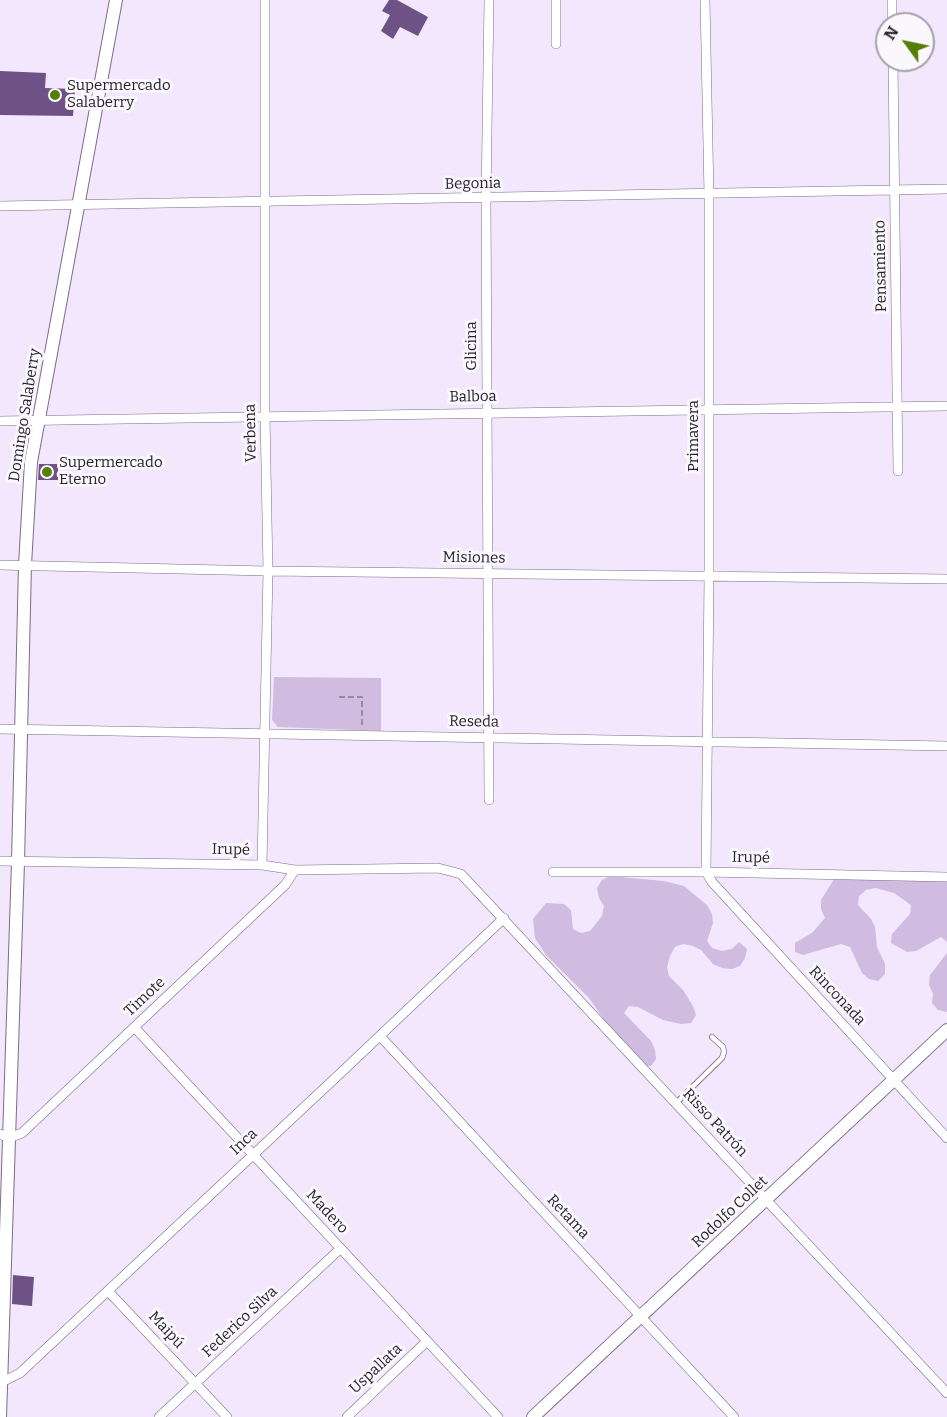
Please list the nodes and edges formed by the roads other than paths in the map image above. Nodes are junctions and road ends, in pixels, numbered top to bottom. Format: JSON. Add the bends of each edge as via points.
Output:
{"nodes":[{"id":1,"x":116,"y":0,"type":"edge"},
{"id":2,"x":265,"y":0,"type":"edge"},
{"id":3,"x":489,"y":0,"type":"edge"},
{"id":4,"x":556,"y":0,"type":"edge"},
{"id":5,"x":705,"y":0,"type":"edge"},
{"id":6,"x":556,"y":44,"type":"dead end"},
{"id":7,"x":893,"y":72,"type":"edge"},
{"id":8,"x":947,"y":189,"type":"edge"},
{"id":9,"x":895,"y":190,"type":"junction"},
{"id":10,"x":709,"y":195,"type":"junction"},
{"id":11,"x":486,"y":198,"type":"junction"},
{"id":12,"x":265,"y":201,"type":"junction"},
{"id":13,"x":77,"y":205,"type":"junction"},
{"id":14,"x":0,"y":206,"type":"edge"},
{"id":15,"x":947,"y":406,"type":"edge"},
{"id":16,"x":898,"y":408,"type":"junction"},
{"id":17,"x":709,"y":410,"type":"junction"},
{"id":18,"x":487,"y":412,"type":"junction"},
{"id":19,"x":265,"y":415,"type":"junction"},
{"id":20,"x":0,"y":420,"type":"edge"},
{"id":21,"x":38,"y":421,"type":"junction"},
{"id":22,"x":898,"y":471,"type":"dead end"},
{"id":23,"x":0,"y":565,"type":"edge"},
{"id":24,"x":25,"y":565,"type":"junction"},
{"id":25,"x":268,"y":571,"type":"junction"},
{"id":26,"x":489,"y":573,"type":"junction"},
{"id":27,"x":709,"y":577,"type":"junction"},
{"id":28,"x":947,"y":579,"type":"edge"},
{"id":29,"x":0,"y":729,"type":"edge"},
{"id":30,"x":22,"y":730,"type":"junction"},
{"id":31,"x":265,"y":734,"type":"junction"},
{"id":32,"x":489,"y":737,"type":"junction"},
{"id":33,"x":707,"y":741,"type":"junction"},
{"id":34,"x":947,"y":746,"type":"edge"},
{"id":35,"x":489,"y":800,"type":"dead end"},
{"id":36,"x":0,"y":861,"type":"edge"},
{"id":37,"x":18,"y":862,"type":"junction"},
{"id":38,"x":262,"y":865,"type":"junction"},
{"id":39,"x":295,"y":870,"type":"junction"},
{"id":40,"x":554,"y":872,"type":"dead end"},
{"id":41,"x":706,"y":872,"type":"junction"},
{"id":42,"x":461,"y":874,"type":"joint"},
{"id":43,"x":947,"y":877,"type":"edge"},
{"id":44,"x":504,"y":918,"type":"junction"},
{"id":45,"x":135,"y":1028,"type":"junction"},
{"id":46,"x":947,"y":1030,"type":"edge"},
{"id":47,"x":380,"y":1036,"type":"junction"},
{"id":48,"x":712,"y":1037,"type":"dead end"},
{"id":49,"x":894,"y":1081,"type":"junction"},
{"id":50,"x":676,"y":1104,"type":"junction"},
{"id":51,"x":4,"y":1136,"type":"edge"},
{"id":52,"x":947,"y":1138,"type":"edge"},
{"id":53,"x":253,"y":1154,"type":"junction"},
{"id":54,"x":767,"y":1198,"type":"junction"},
{"id":55,"x":340,"y":1249,"type":"junction"},
{"id":56,"x":108,"y":1291,"type":"junction"},
{"id":57,"x":640,"y":1316,"type":"junction"},
{"id":58,"x":426,"y":1342,"type":"junction"},
{"id":59,"x":0,"y":1383,"type":"edge"},
{"id":60,"x":195,"y":1384,"type":"junction"},
{"id":61,"x":947,"y":1393,"type":"edge"},
{"id":62,"x":0,"y":1417,"type":"edge"},
{"id":63,"x":159,"y":1417,"type":"edge"},
{"id":64,"x":226,"y":1417,"type":"edge"},
{"id":65,"x":347,"y":1417,"type":"edge"},
{"id":66,"x":498,"y":1417,"type":"edge"},
{"id":67,"x":533,"y":1417,"type":"edge"},
{"id":68,"x":734,"y":1417,"type":"edge"}],
"edges":[{"from":1,"to":13,"type":"street","name":"Domingo Salaberry"},
{"from":2,"to":12,"type":"street","name":"Verbena"},
{"from":3,"to":11,"type":"street","name":"Glicina"},
{"from":4,"to":6,"type":"street"},
{"from":5,"to":10,"type":"street","name":"Primavera"},
{"from":7,"to":9,"type":"street","name":"Pensamiento"},
{"from":8,"to":9,"type":"street","name":"Begonia"},
{"from":9,"to":10,"type":"street","name":"Begonia"},
{"from":9,"to":16,"type":"street","name":"Pensamiento"},
{"from":10,"to":11,"type":"street","name":"Begonia"},
{"from":10,"to":17,"type":"street","name":"Primavera"},
{"from":11,"to":12,"type":"street","name":"Begonia"},
{"from":11,"to":18,"type":"street","name":"Glicina"},
{"from":12,"to":13,"type":"street","name":"Begonia"},
{"from":12,"to":19,"type":"street","name":"Verbena"},
{"from":13,"to":14,"type":"street","name":"Begonia"},
{"from":13,"to":21,"type":"street","name":"Domingo Salaberry"},
{"from":15,"to":16,"type":"street","name":"Balboa"},
{"from":16,"to":17,"type":"street","name":"Balboa"},
{"from":16,"to":22,"type":"street","name":"Pensamiento"},
{"from":17,"to":18,"type":"street","name":"Balboa"},
{"from":17,"to":27,"type":"street","name":"Primavera"},
{"from":18,"to":19,"type":"street","name":"Balboa"},
{"from":18,"to":26,"type":"street","name":"Glicina"},
{"from":19,"to":21,"type":"street","name":"Balboa"},
{"from":19,"to":25,"type":"street","name":"Verbena"},
{"from":20,"to":21,"type":"street","name":"Balboa"},
{"from":21,"to":24,"type":"street","name":"Domingo Salaberry","via":[[31,462]]},
{"from":23,"to":24,"type":"street","name":"Misiones"},
{"from":24,"to":25,"type":"street","name":"Misiones"},
{"from":24,"to":30,"type":"street","name":"Domingo Salaberry"},
{"from":25,"to":26,"type":"street","name":"Misiones"},
{"from":25,"to":31,"type":"street","name":"Verbena"},
{"from":26,"to":27,"type":"street","name":"Misiones"},
{"from":26,"to":32,"type":"street","name":"Glicina"},
{"from":27,"to":28,"type":"street","name":"Misiones"},
{"from":27,"to":33,"type":"street","name":"Primavera"},
{"from":29,"to":30,"type":"street","name":"Reseda"},
{"from":30,"to":31,"type":"street","name":"Reseda"},
{"from":30,"to":37,"type":"street","name":"Domingo Salaberry"},
{"from":31,"to":32,"type":"street","name":"Reseda"},
{"from":31,"to":38,"type":"street","name":"Verbena"},
{"from":32,"to":33,"type":"street","name":"Reseda"},
{"from":32,"to":35,"type":"street","name":"Glicina"},
{"from":33,"to":34,"type":"street","name":"Reseda"},
{"from":33,"to":41,"type":"street","name":"Primavera"},
{"from":36,"to":37,"type":"street","name":"Irupé"},
{"from":37,"to":38,"type":"street","name":"Irupé"},
{"from":37,"to":51,"type":"street","name":"Domingo Salaberry"},
{"from":38,"to":39,"type":"street","name":"Irupé"},
{"from":39,"to":42,"type":"street","name":"Irupé","via":[[438,868]]},
{"from":39,"to":45,"type":"street","name":"Timote","via":[[285,885]]},
{"from":40,"to":41,"type":"street","name":"Irupé"},
{"from":41,"to":43,"type":"street","name":"Irupé"},
{"from":41,"to":49,"type":"street","name":"Rinconada"},
{"from":42,"to":44,"type":"street","name":"Risso Patrón"},
{"from":44,"to":47,"type":"street","name":"Inca"},
{"from":44,"to":50,"type":"street","name":"Risso Patrón"},
{"from":45,"to":51,"type":"street","name":"Timote","via":[[22,1133]]},
{"from":45,"to":53,"type":"street","name":"Madero"},
{"from":46,"to":49,"type":"street","name":"Rodolfo Collet"},
{"from":47,"to":53,"type":"street","name":"Inca"},
{"from":47,"to":57,"type":"street","name":"Retama"},
{"from":48,"to":50,"type":"lane","via":[[723,1047],[722,1058]]},
{"from":49,"to":52,"type":"street","name":"Rinconada"},
{"from":49,"to":54,"type":"street","name":"Rodolfo Collet"},
{"from":50,"to":54,"type":"street","name":"Risso Patrón"},
{"from":51,"to":59,"type":"street","name":"Domingo Salaberry"},
{"from":53,"to":55,"type":"street","name":"Madero"},
{"from":53,"to":56,"type":"street","name":"Inca"},
{"from":54,"to":57,"type":"street","name":"Rodolfo Collet"},
{"from":54,"to":61,"type":"street","name":"Risso Patrón"},
{"from":55,"to":58,"type":"street","name":"Madero"},
{"from":55,"to":60,"type":"street","name":"Federico Silva"},
{"from":56,"to":59,"type":"street","name":"Inca","via":[[20,1373]]},
{"from":56,"to":60,"type":"street","name":"Maipú"},
{"from":57,"to":67,"type":"street","name":"Rodolfo Collet"},
{"from":57,"to":68,"type":"street","name":"Retama"},
{"from":58,"to":65,"type":"street","name":"Uspallata"},
{"from":58,"to":66,"type":"street","name":"Madero"},
{"from":59,"to":62,"type":"street","name":"Domingo Salaberry"},
{"from":60,"to":63,"type":"street","name":"Federico Silva"},
{"from":60,"to":64,"type":"street","name":"Maipú"}]}
